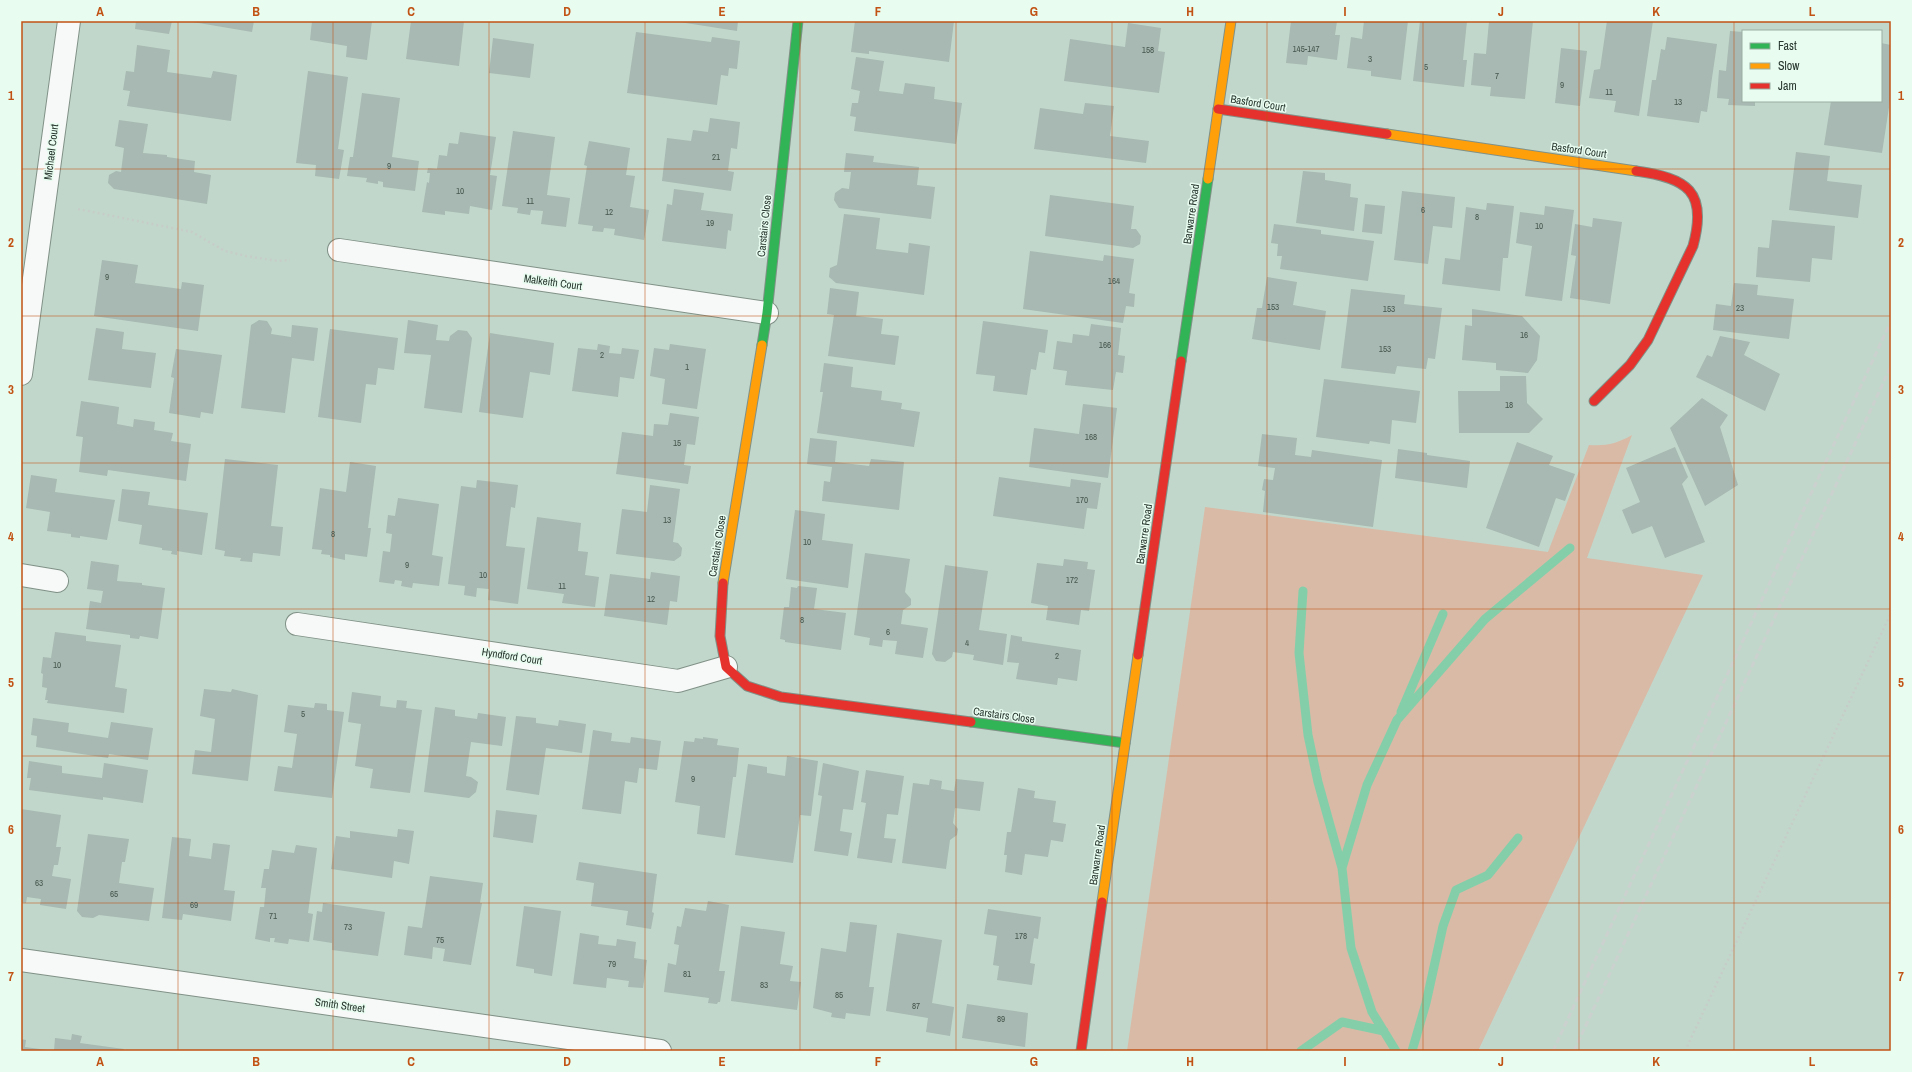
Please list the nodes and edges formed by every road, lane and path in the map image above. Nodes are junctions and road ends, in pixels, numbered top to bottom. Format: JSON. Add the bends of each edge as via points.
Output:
{"nodes":[{"id":1,"x":68,"y":21,"type":"edge"},
{"id":2,"x":798,"y":21,"type":"edge"},
{"id":3,"x":1231,"y":21,"type":"edge"},
{"id":4,"x":1218,"y":110,"type":"junction"},
{"id":5,"x":78,"y":208,"type":"dead end"},
{"id":6,"x":340,"y":250,"type":"dead end"},
{"id":7,"x":290,"y":260,"type":"dead end"},
{"id":8,"x":27,"y":282,"type":"edge"},
{"id":9,"x":767,"y":313,"type":"junction"},
{"id":10,"x":21,"y":374,"type":"edge"},
{"id":11,"x":1594,"y":401,"type":"dead end"},
{"id":12,"x":21,"y":575,"type":"edge"},
{"id":13,"x":57,"y":581,"type":"dead end"},
{"id":14,"x":1891,"y":613,"type":"edge"},
{"id":15,"x":297,"y":624,"type":"dead end"},
{"id":16,"x":726,"y":667,"type":"junction"},
{"id":17,"x":1125,"y":743,"type":"junction"},
{"id":18,"x":21,"y":960,"type":"edge"},
{"id":19,"x":660,"y":1051,"type":"edge"},
{"id":20,"x":1082,"y":1051,"type":"edge"},
{"id":21,"x":1685,"y":1051,"type":"edge"}],
"edges":[{"from":1,"to":8,"type":"street","name":"Michael Court","via":[[45,205]]},
{"from":2,"to":9,"type":"street","name":"Carstairs Close"},
{"from":3,"to":4,"type":"street","name":"Barwarre Road"},
{"from":4,"to":11,"type":"street","name":"Basford Court","via":[[1651,173],[1667,177],[1687,187],[1694,196],[1698,210],[1693,246],[1641,352],[1617,380]]},
{"from":4,"to":17,"type":"street","name":"Barwarre Road"},
{"from":5,"to":7,"type":"path","via":[[192,232],[226,251],[246,256],[278,261]]},
{"from":6,"to":9,"type":"street","name":"Malkeith Court"},
{"from":8,"to":10,"type":"street","name":"Michael Court"},
{"from":9,"to":16,"type":"street","name":"Carstairs Close","via":[[724,580],[720,636]]},
{"from":12,"to":13,"type":"street"},
{"from":14,"to":21,"type":"path"},
{"from":15,"to":16,"type":"street","name":"Hyndford Court","via":[[678,681]]},
{"from":16,"to":17,"type":"street","name":"Carstairs Close","via":[[747,686],[781,697]]},
{"from":17,"to":20,"type":"street","name":"Barwarre Road"},
{"from":18,"to":19,"type":"street","name":"Smith Street"}]}
